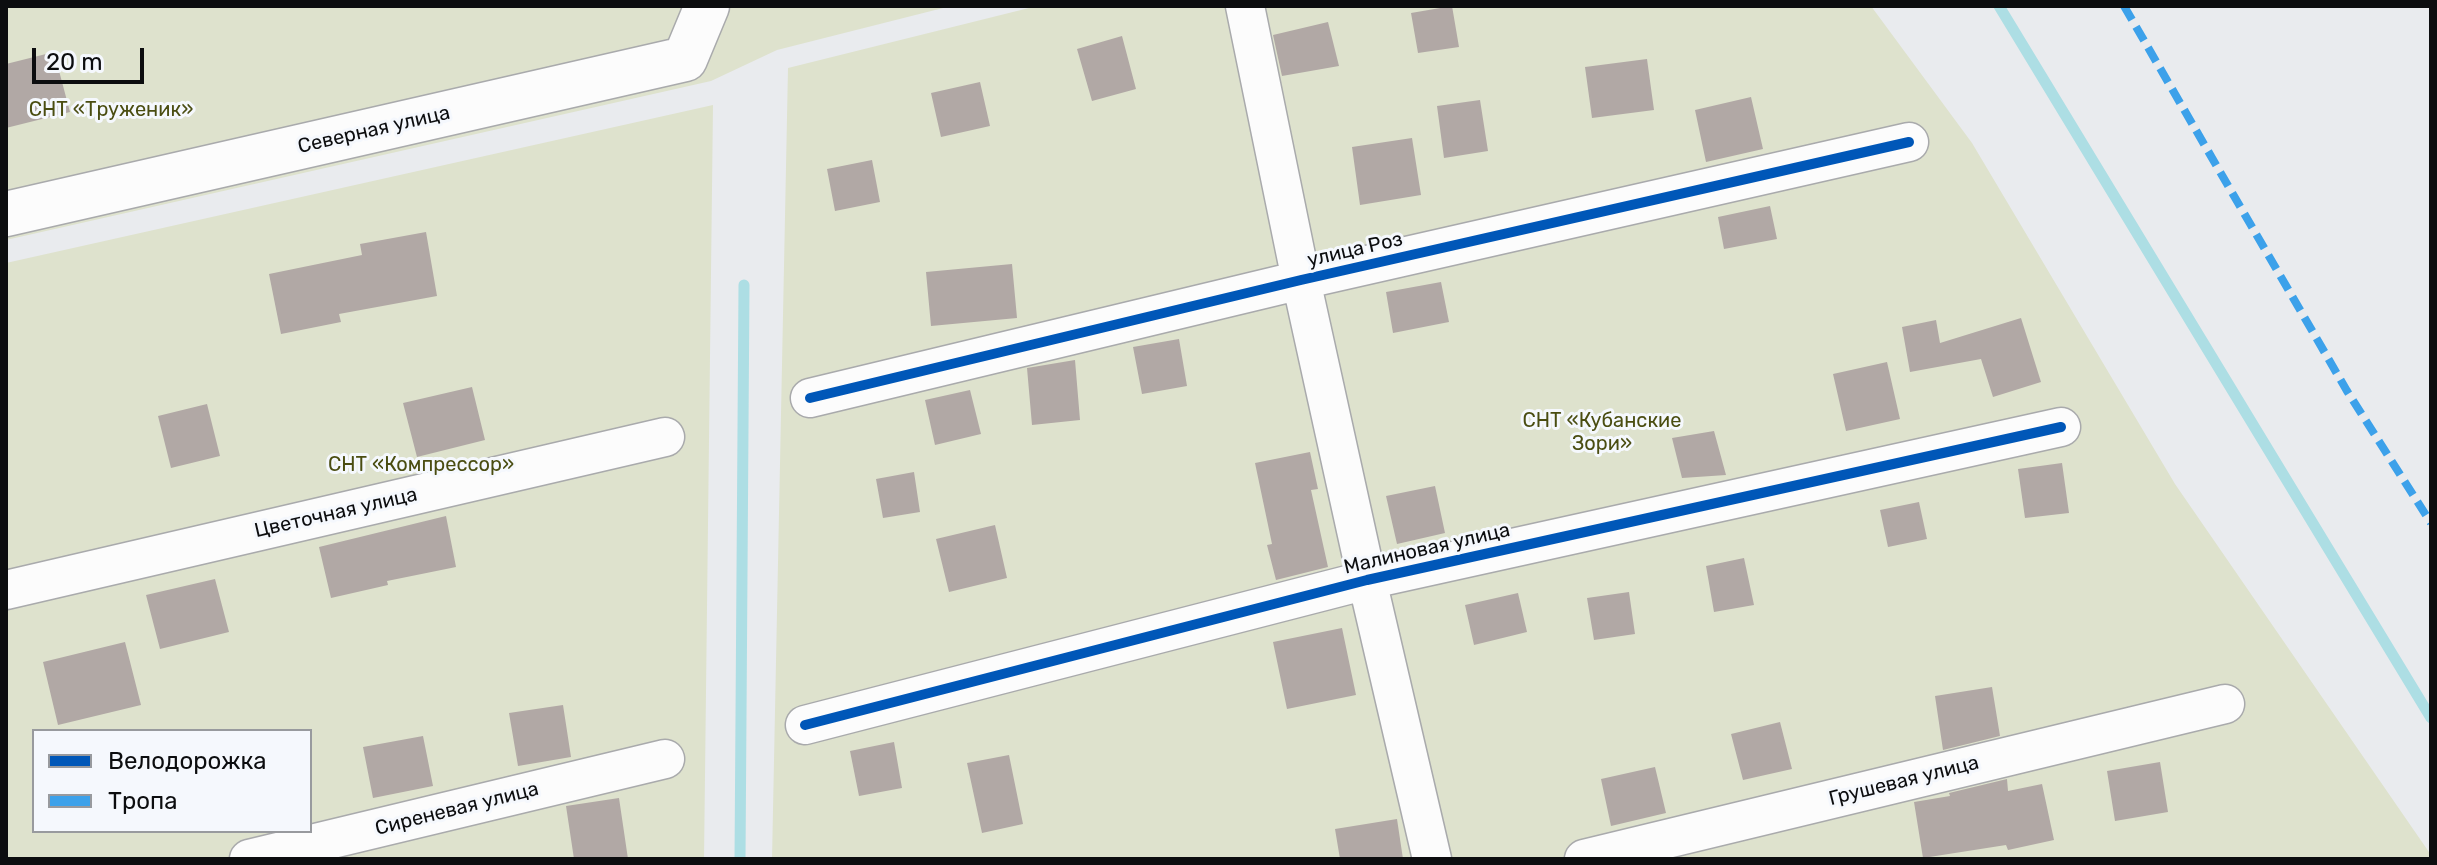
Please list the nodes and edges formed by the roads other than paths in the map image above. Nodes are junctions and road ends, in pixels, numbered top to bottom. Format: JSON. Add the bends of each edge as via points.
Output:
{"nodes":[{"id":1,"x":707,"y":6,"type":"edge"},
{"id":2,"x":1245,"y":6,"type":"edge"},
{"id":3,"x":1909,"y":142,"type":"dead end"},
{"id":4,"x":6,"y":214,"type":"edge"},
{"id":5,"x":1301,"y":280,"type":"junction"},
{"id":6,"x":810,"y":398,"type":"dead end"},
{"id":7,"x":2061,"y":427,"type":"dead end"},
{"id":8,"x":665,"y":437,"type":"dead end"},
{"id":9,"x":1367,"y":580,"type":"junction"},
{"id":10,"x":6,"y":590,"type":"edge"},
{"id":11,"x":2225,"y":704,"type":"dead end"},
{"id":12,"x":805,"y":725,"type":"dead end"},
{"id":13,"x":665,"y":759,"type":"dead end"},
{"id":14,"x":249,"y":859,"type":"edge"},
{"id":15,"x":1432,"y":859,"type":"edge"},
{"id":16,"x":1584,"y":859,"type":"edge"}],
"edges":[{"from":1,"to":4,"type":"street","name":"Северная улица","via":[[685,59]]},
{"from":2,"to":5,"type":"street"},
{"from":3,"to":5,"type":"street","name":"улица Роз"},
{"from":5,"to":6,"type":"street","name":"улица Роз"},
{"from":5,"to":9,"type":"street"},
{"from":7,"to":9,"type":"street","name":"Малиновая улица"},
{"from":8,"to":10,"type":"street","name":"Цветочная улица"},
{"from":9,"to":12,"type":"street","name":"Малиновая улица"},
{"from":9,"to":15,"type":"street"},
{"from":11,"to":16,"type":"street","name":"Грушевая улица"},
{"from":13,"to":14,"type":"street","name":"Сиреневая улица"}]}
